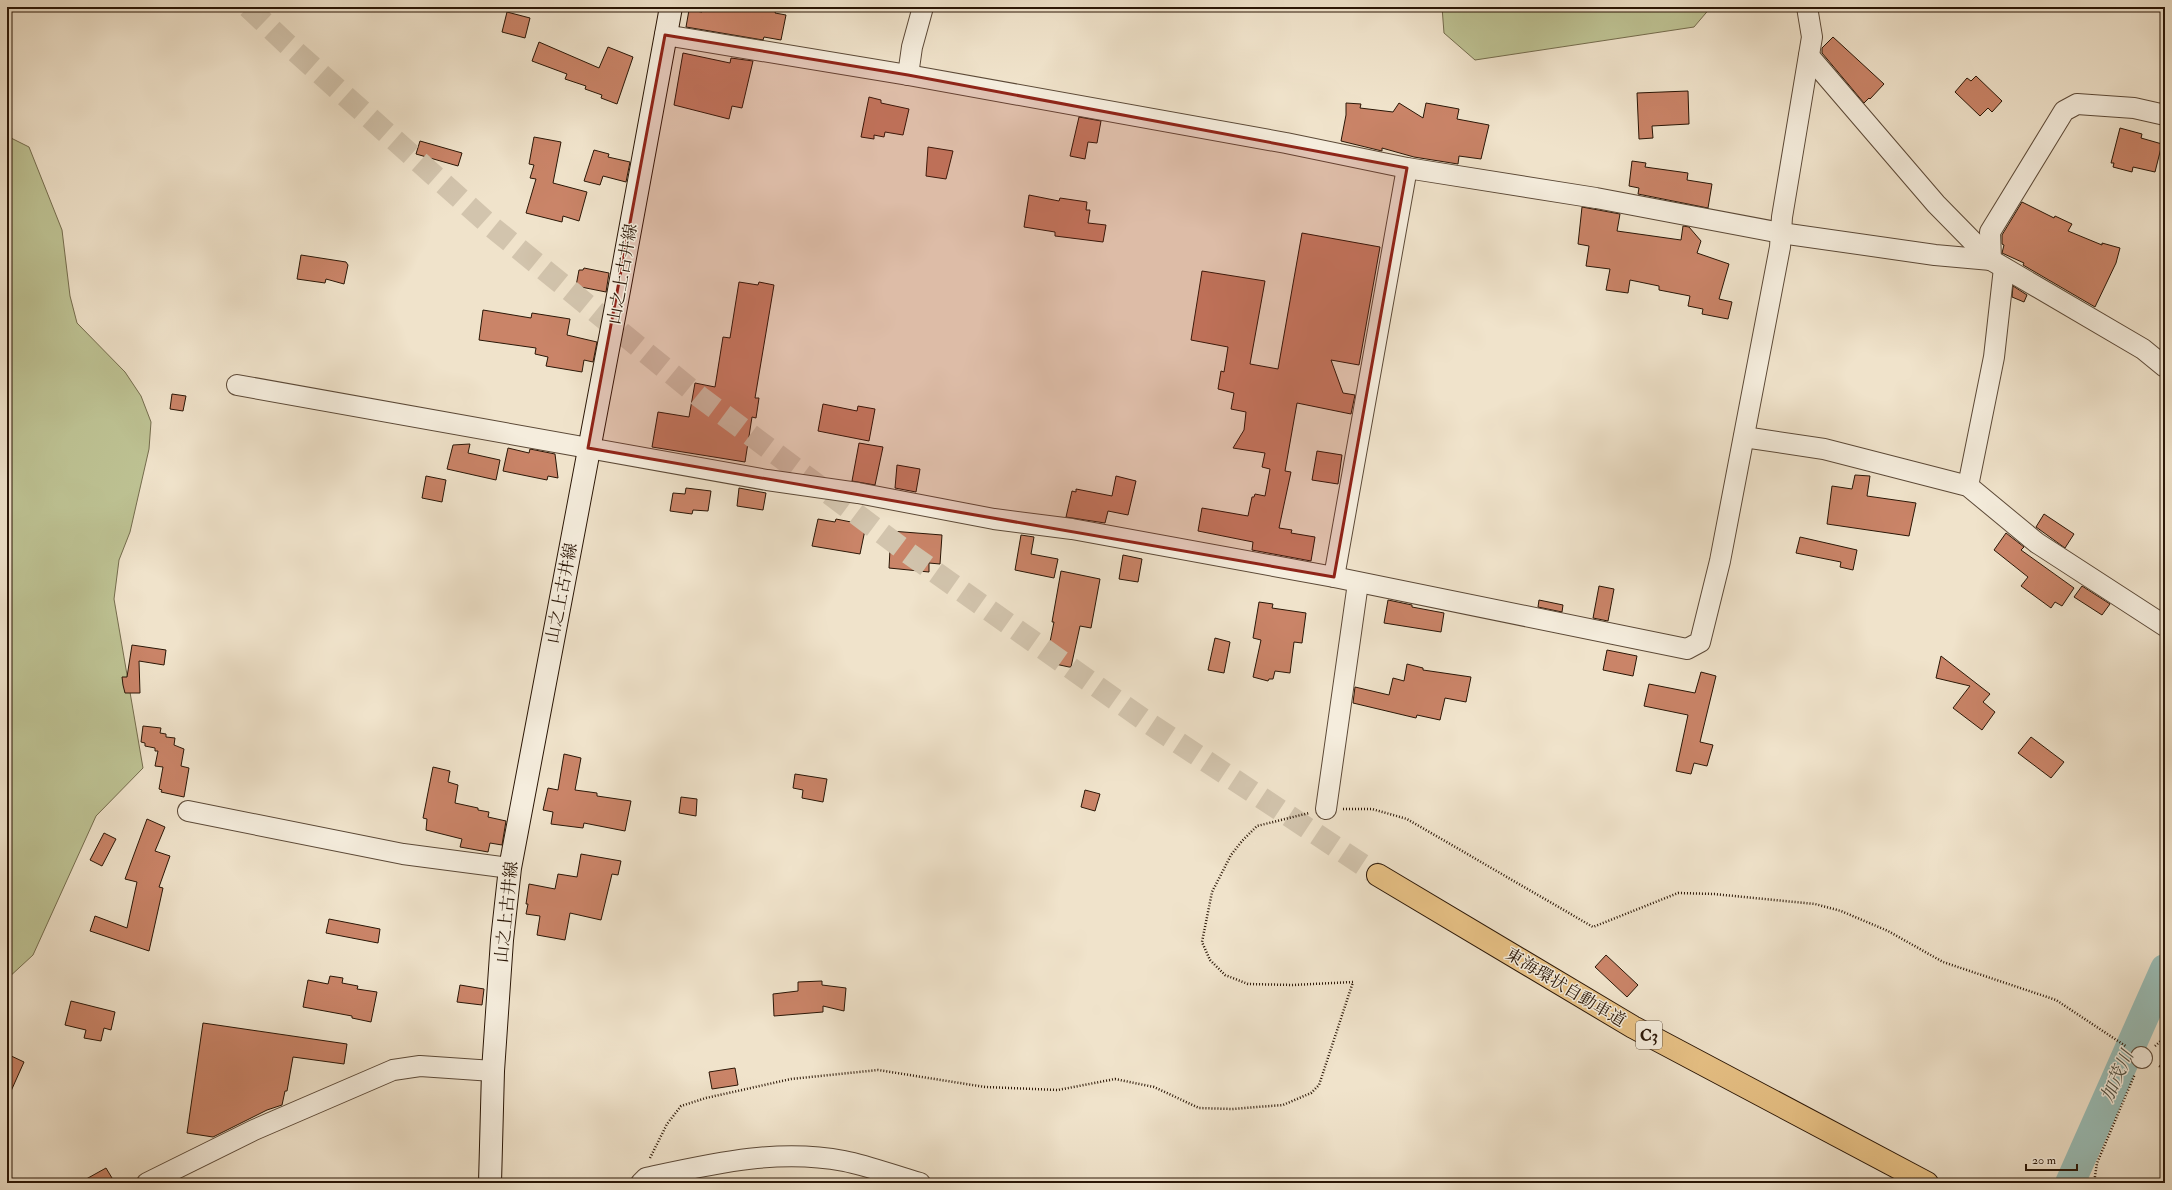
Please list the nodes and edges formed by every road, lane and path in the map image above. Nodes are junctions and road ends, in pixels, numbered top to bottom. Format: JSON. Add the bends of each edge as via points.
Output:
{"nodes":[{"id":1,"x":671,"y":7,"type":"edge"},
{"id":2,"x":923,"y":7,"type":"edge"},
{"id":3,"x":1807,"y":7,"type":"edge"},
{"id":4,"x":665,"y":36,"type":"junction"},
{"id":5,"x":1809,"y":56,"type":"junction"},
{"id":6,"x":908,"y":75,"type":"junction"},
{"id":7,"x":2165,"y":115,"type":"edge"},
{"id":8,"x":1407,"y":168,"type":"junction"},
{"id":9,"x":1781,"y":233,"type":"junction"},
{"id":10,"x":1997,"y":264,"type":"junction"},
{"id":11,"x":2165,"y":367,"type":"edge"},
{"id":12,"x":237,"y":385,"type":"dead end"},
{"id":13,"x":1744,"y":437,"type":"junction"},
{"id":14,"x":588,"y":448,"type":"junction"},
{"id":15,"x":1968,"y":486,"type":"junction"},
{"id":16,"x":1334,"y":577,"type":"junction"},
{"id":17,"x":1358,"y":583,"type":"junction"},
{"id":18,"x":2165,"y":626,"type":"edge"},
{"id":19,"x":1326,"y":809,"type":"junction"},
{"id":20,"x":188,"y":811,"type":"dead end"},
{"id":21,"x":510,"y":868,"type":"junction"},
{"id":22,"x":1378,"y":875,"type":"tunnel mouth"},
{"id":23,"x":493,"y":1071,"type":"junction"},
{"id":24,"x":643,"y":1180,"type":"edge"},
{"id":25,"x":147,"y":1183,"type":"edge"},
{"id":26,"x":490,"y":1183,"type":"edge"},
{"id":27,"x":920,"y":1183,"type":"edge"},
{"id":28,"x":1927,"y":1183,"type":"edge"},
{"id":29,"x":2094,"y":1183,"type":"edge"}],
"edges":[{"from":1,"to":4,"type":"main road","name":"山之上古井線"},
{"from":2,"to":6,"type":"street","via":[[912,47]]},
{"from":3,"to":5,"type":"street","via":[[1812,37]]},
{"from":4,"to":6,"type":"street"},
{"from":4,"to":14,"type":"main road","name":"山之上古井線"},
{"from":5,"to":9,"type":"street"},
{"from":5,"to":10,"type":"street","via":[[1936,204]]},
{"from":6,"to":8,"type":"street","via":[[1286,143]]},
{"from":7,"to":10,"type":"street","via":[[2134,108],[2077,104],[2064,111],[1990,232]]},
{"from":8,"to":9,"type":"street","via":[[1596,198]]},
{"from":8,"to":16,"type":"street"},
{"from":9,"to":10,"type":"street"},
{"from":9,"to":13,"type":"street"},
{"from":10,"to":11,"type":"street","via":[[2143,349]]},
{"from":10,"to":15,"type":"street","via":[[1994,357]]},
{"from":12,"to":14,"type":"street"},
{"from":13,"to":15,"type":"street","via":[[1824,449]]},
{"from":13,"to":17,"type":"street","via":[[1720,561],[1700,642],[1687,649]]},
{"from":14,"to":16,"type":"street","via":[[994,518],[1072,529]]},
{"from":14,"to":21,"type":"main road","name":"山之上古井線"},
{"from":15,"to":18,"type":"street","via":[[2037,543]]},
{"from":16,"to":17,"type":"street"},
{"from":17,"to":19,"type":"street"},
{"from":19,"to":24,"type":"path","via":[[1257,826],[1242,841],[1231,855],[1212,892],[1202,942],[1210,960],[1225,975],[1248,984],[1353,982],[1319,1086],[1311,1093],[1283,1106],[1232,1109],[1199,1108],[1154,1087],[1115,1080],[1058,1090],[985,1087],[878,1070],[791,1079],[681,1106],[667,1124],[651,1156]]},
{"from":19,"to":29,"type":"path","via":[[1372,809],[1407,819],[1593,926],[1678,893],[1815,904],[1841,910],[1888,931],[1943,962],[2056,1000],[2141,1057],[2097,1163]]},
{"from":20,"to":21,"type":"street","via":[[403,854]]},
{"from":21,"to":23,"type":"main road","name":"山之上古井線"},
{"from":22,"to":28,"type":"highway","name":"東海環状自動車道","number":"C3","via":[[1633,1027]]},
{"from":23,"to":25,"type":"street","via":[[420,1066],[393,1070],[254,1130]]},
{"from":23,"to":26,"type":"main road","name":"山之上古井線"},
{"from":24,"to":27,"type":"street","via":[[728,1160],[796,1156],[844,1161]]}]}
